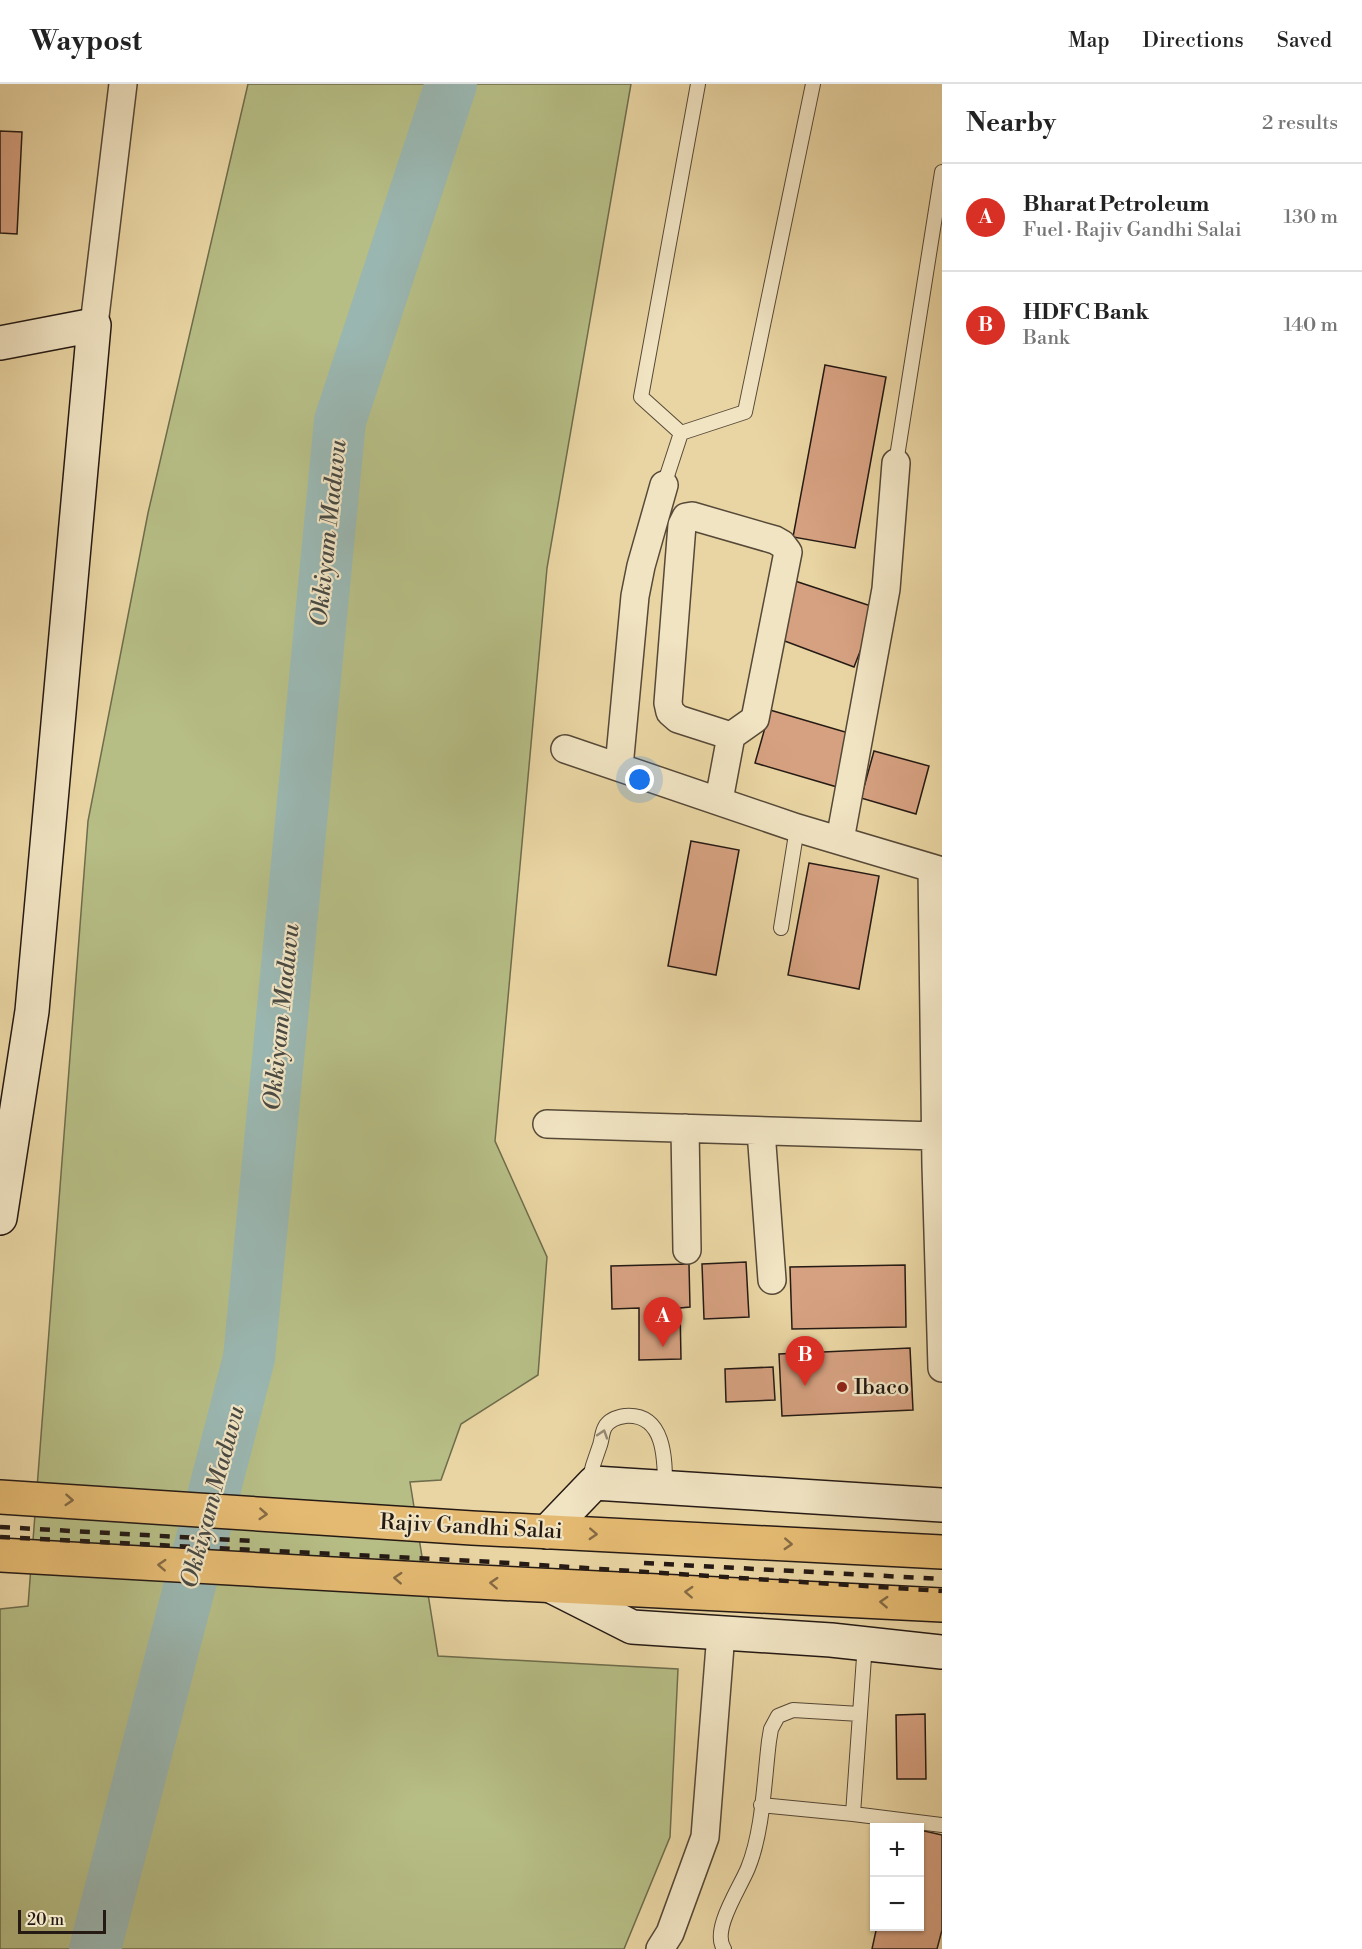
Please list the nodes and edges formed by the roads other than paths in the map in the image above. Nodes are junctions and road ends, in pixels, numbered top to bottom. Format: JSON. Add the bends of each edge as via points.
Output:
{"nodes":[{"id":1,"x":123,"y":84,"type":"edge"},
{"id":2,"x":698,"y":84,"type":"edge"},
{"id":3,"x":813,"y":84,"type":"edge"},
{"id":4,"x":942,"y":172,"type":"edge"},
{"id":5,"x":94,"y":325,"type":"junction"},
{"id":6,"x":0,"y":343,"type":"edge"},
{"id":7,"x":681,"y":433,"type":"junction"},
{"id":8,"x":896,"y":464,"type":"joint"},
{"id":9,"x":664,"y":485,"type":"joint"},
{"id":10,"x":730,"y":736,"type":"junction"},
{"id":11,"x":565,"y":749,"type":"dead end"},
{"id":12,"x":619,"y":767,"type":"junction"},
{"id":13,"x":719,"y":800,"type":"junction"},
{"id":14,"x":797,"y":828,"type":"junction"},
{"id":15,"x":840,"y":840,"type":"junction"},
{"id":16,"x":937,"y":869,"type":"edge"},
{"id":17,"x":781,"y":928,"type":"dead end"},
{"id":18,"x":547,"y":1124,"type":"dead end"},
{"id":19,"x":685,"y":1128,"type":"junction"},
{"id":20,"x":761,"y":1131,"type":"junction"},
{"id":21,"x":936,"y":1136,"type":"junction"},
{"id":22,"x":939,"y":1165,"type":"edge"},
{"id":23,"x":0,"y":1218,"type":"edge"},
{"id":24,"x":687,"y":1250,"type":"dead end"},
{"id":25,"x":772,"y":1280,"type":"dead end"},
{"id":26,"x":941,"y":1297,"type":"edge"},
{"id":27,"x":942,"y":1368,"type":"edge"},
{"id":28,"x":664,"y":1487,"type":"junction"},
{"id":29,"x":587,"y":1490,"type":"junction"},
{"id":30,"x":5,"y":1496,"type":"edge"},
{"id":31,"x":942,"y":1505,"type":"edge"},
{"id":32,"x":547,"y":1532,"type":"junction"},
{"id":33,"x":942,"y":1552,"type":"edge"},
{"id":34,"x":2,"y":1556,"type":"edge"},
{"id":35,"x":551,"y":1586,"type":"junction"},
{"id":36,"x":830,"y":1599,"type":"junction"},
{"id":37,"x":942,"y":1605,"type":"edge"},
{"id":38,"x":721,"y":1633,"type":"junction"},
{"id":39,"x":831,"y":1640,"type":"junction"},
{"id":40,"x":865,"y":1643,"type":"junction"},
{"id":41,"x":942,"y":1652,"type":"edge"},
{"id":42,"x":860,"y":1714,"type":"junction"},
{"id":43,"x":761,"y":1805,"type":"junction"},
{"id":44,"x":853,"y":1814,"type":"junction"},
{"id":45,"x":942,"y":1825,"type":"edge"},
{"id":46,"x":660,"y":1949,"type":"edge"},
{"id":47,"x":724,"y":1949,"type":"edge"}],
"edges":[{"from":1,"to":5,"type":"street"},
{"from":2,"to":7,"type":"lane","via":[[641,397]]},
{"from":3,"to":7,"type":"lane","via":[[745,412]]},
{"from":4,"to":8,"type":"lane"},
{"from":5,"to":6,"type":"street"},
{"from":5,"to":23,"type":"street","via":[[32,1011]]},
{"from":7,"to":9,"type":"lane"},
{"from":8,"to":15,"type":"street","via":[[886,589]]},
{"from":9,"to":12,"type":"street","via":[[635,596]]},
{"from":10,"to":10,"type":"street","via":[[755,719],[788,552],[775,540],[686,517],[668,703],[670,712],[678,719]]},
{"from":10,"to":13,"type":"street"},
{"from":11,"to":12,"type":"street"},
{"from":12,"to":13,"type":"street"},
{"from":13,"to":14,"type":"street"},
{"from":14,"to":15,"type":"street"},
{"from":14,"to":17,"type":"lane"},
{"from":15,"to":16,"type":"street"},
{"from":16,"to":21,"type":"street"},
{"from":18,"to":19,"type":"street"},
{"from":19,"to":20,"type":"street"},
{"from":19,"to":24,"type":"street"},
{"from":20,"to":21,"type":"street"},
{"from":20,"to":25,"type":"street"},
{"from":21,"to":22,"type":"street"},
{"from":22,"to":26,"type":"street"},
{"from":26,"to":27,"type":"street"},
{"from":28,"to":29,"type":"street","via":[[594,1483]]},
{"from":29,"to":28,"type":"lane","one_way":true,"via":[[606,1425],[616,1417],[629,1416],[642,1418],[653,1426],[663,1444]]},
{"from":28,"to":31,"type":"street"},
{"from":29,"to":32,"type":"street"},
{"from":30,"to":32,"type":"main road","name":"Rajiv Gandhi Salai","one_way":true},
{"from":32,"to":33,"type":"main road","name":"Rajiv Gandhi Salai","one_way":true},
{"from":35,"to":34,"type":"main road","one_way":true},
{"from":36,"to":35,"type":"main road","one_way":true},
{"from":35,"to":38,"type":"street","via":[[632,1628]]},
{"from":37,"to":36,"type":"main road","one_way":true},
{"from":36,"to":39,"type":"street"},
{"from":38,"to":39,"type":"street"},
{"from":38,"to":46,"type":"street","via":[[705,1838],[670,1934]]},
{"from":39,"to":40,"type":"street"},
{"from":40,"to":41,"type":"street"},
{"from":40,"to":42,"type":"lane"},
{"from":42,"to":43,"type":"lane","via":[[793,1710],[778,1716],[770,1735]]},
{"from":42,"to":44,"type":"lane"},
{"from":43,"to":44,"type":"lane"},
{"from":43,"to":47,"type":"lane","via":[[749,1867],[720,1928]]},
{"from":44,"to":45,"type":"lane"}]}
